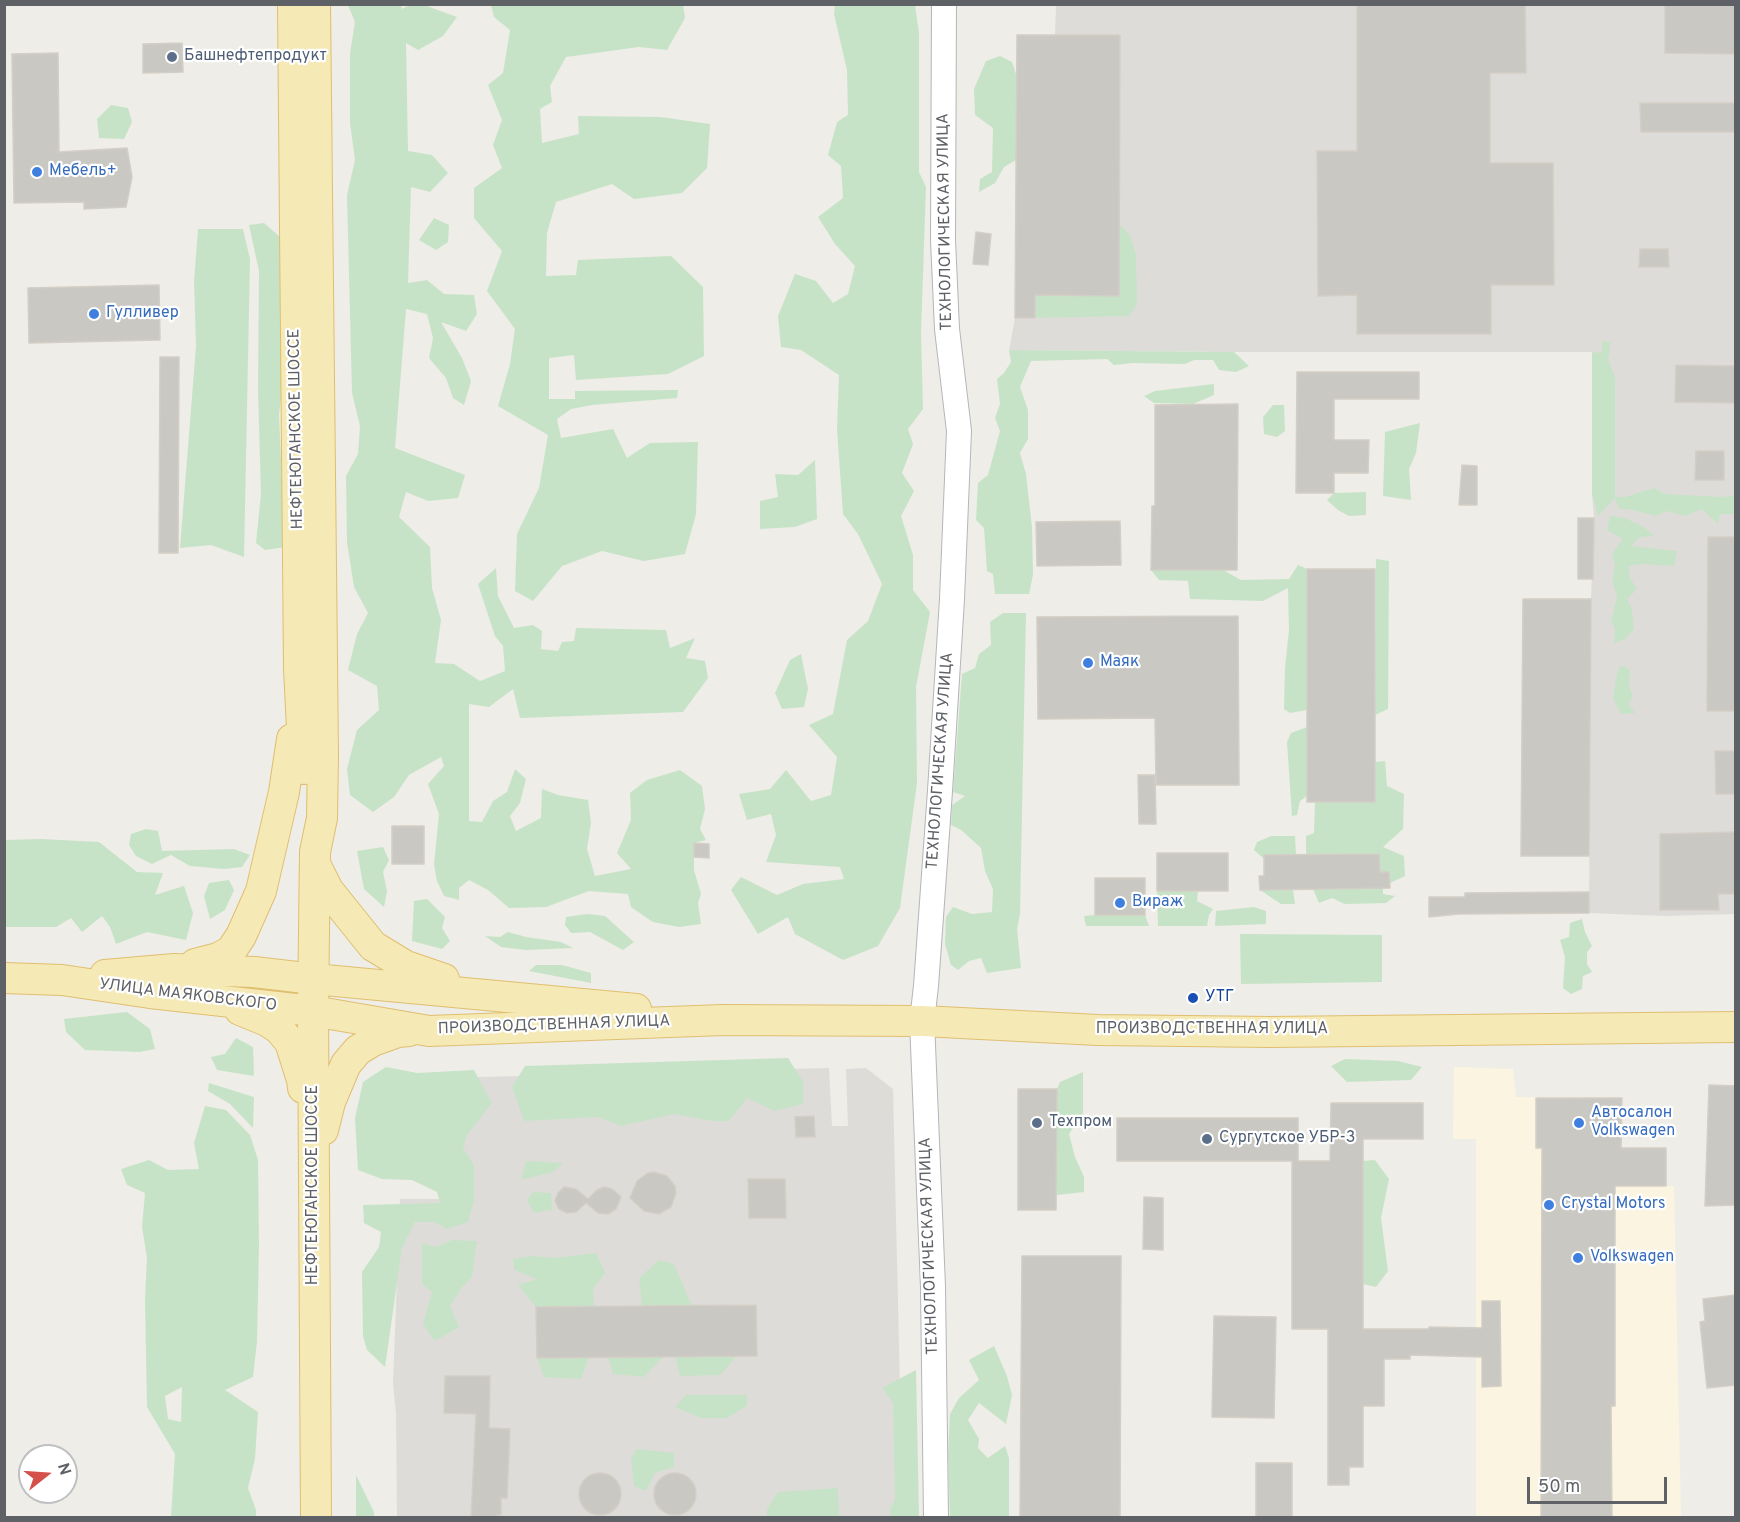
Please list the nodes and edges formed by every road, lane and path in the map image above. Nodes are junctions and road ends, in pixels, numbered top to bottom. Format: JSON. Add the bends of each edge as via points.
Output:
{"nodes":[{"id":1,"x":293,"y":4,"type":"edge"},
{"id":2,"x":315,"y":4,"type":"edge"},
{"id":3,"x":944,"y":4,"type":"edge"},
{"id":4,"x":299,"y":668,"type":"junction"},
{"id":5,"x":315,"y":858,"type":"junction"},
{"id":6,"x":174,"y":969,"type":"junction"},
{"id":7,"x":4,"y":978,"type":"edge"},
{"id":8,"x":314,"y":979,"type":"junction"},
{"id":9,"x":62,"y":980,"type":"junction"},
{"id":10,"x":493,"y":995,"type":"junction"},
{"id":11,"x":207,"y":1000,"type":"junction"},
{"id":12,"x":313,"y":1011,"type":"junction"},
{"id":13,"x":689,"y":1020,"type":"junction"},
{"id":14,"x":921,"y":1021,"type":"junction"},
{"id":15,"x":1736,"y":1027,"type":"edge"},
{"id":16,"x":429,"y":1030,"type":"junction"},
{"id":17,"x":313,"y":1168,"type":"junction"},
{"id":18,"x":316,"y":1518,"type":"edge"},
{"id":19,"x":936,"y":1518,"type":"edge"}],
"edges":[{"from":1,"to":4,"type":"main road","name":"НЕФТЕЮГАНСКОЕ ШОССЕ"},
{"from":2,"to":5,"type":"main road","name":"НЕФТЕЮГАНСКОЕ ШОССЕ","via":[[323,756],[322,818]]},
{"from":3,"to":14,"type":"street","name":"ТЕХНОЛОГИЧЕСКАЯ УЛИЦА","via":[[943,240],[947,329],[960,431],[941,780]]},
{"from":4,"to":5,"type":"main road","name":"НЕФТЕЮГАНСКОЕ ШОССЕ","via":[[307,818]]},
{"from":4,"to":6,"type":"main road","via":[[290,756],[261,891],[231,951]]},
{"from":5,"to":8,"type":"main road","name":"НЕФТЕЮГАНСКОЕ ШОССЕ"},
{"from":5,"to":10,"type":"main road","via":[[328,890],[374,946],[406,966]]},
{"from":6,"to":8,"type":"main road","name":"УЛИЦА МАЯКОВСКОГО"},
{"from":6,"to":9,"type":"main road","name":"УЛИЦА МАЯКОВСКОГО"},
{"from":7,"to":9,"type":"main road","name":"УЛИЦА МАЯКОВСКОГО"},
{"from":8,"to":10,"type":"main road","name":"ПРОИЗВОДСТВЕННАЯ УЛИЦА"},
{"from":8,"to":12,"type":"main road","name":"НЕФТЕЮГАНСКОЕ ШОССЕ"},
{"from":9,"to":11,"type":"main road","name":"УЛИЦА МАЯКОВСКОГО"},
{"from":10,"to":13,"type":"main road","name":"ПРОИЗВОДСТВЕННАЯ УЛИЦА","via":[[624,1006]]},
{"from":11,"to":12,"type":"main road","name":"УЛИЦА МАЯКОВСКОГО"},
{"from":11,"to":17,"type":"main road","via":[[260,1017],[290,1042],[302,1080]]},
{"from":12,"to":16,"type":"main road","name":"ПРОИЗВОДСТВЕННАЯ УЛИЦА"},
{"from":12,"to":17,"type":"main road","name":"НЕФТЕЮГАНСКОЕ ШОССЕ"},
{"from":13,"to":14,"type":"main road","name":"ПРОИЗВОДСТВЕННАЯ УЛИЦА"},
{"from":13,"to":16,"type":"main road","name":"ПРОИЗВОДСТВЕННАЯ УЛИЦА"},
{"from":14,"to":15,"type":"main road","name":"ПРОИЗВОДСТВЕННАЯ УЛИЦА","via":[[1098,1030],[1271,1032]]},
{"from":14,"to":19,"type":"street","name":"ТЕХНОЛОГИЧЕСКАЯ УЛИЦА","via":[[933,1287]]},
{"from":16,"to":17,"type":"main road","via":[[399,1032],[373,1041],[346,1064],[330,1102]]},
{"from":17,"to":18,"type":"main road","name":"НЕФТЕЮГАНСКОЕ ШОССЕ"}]}
